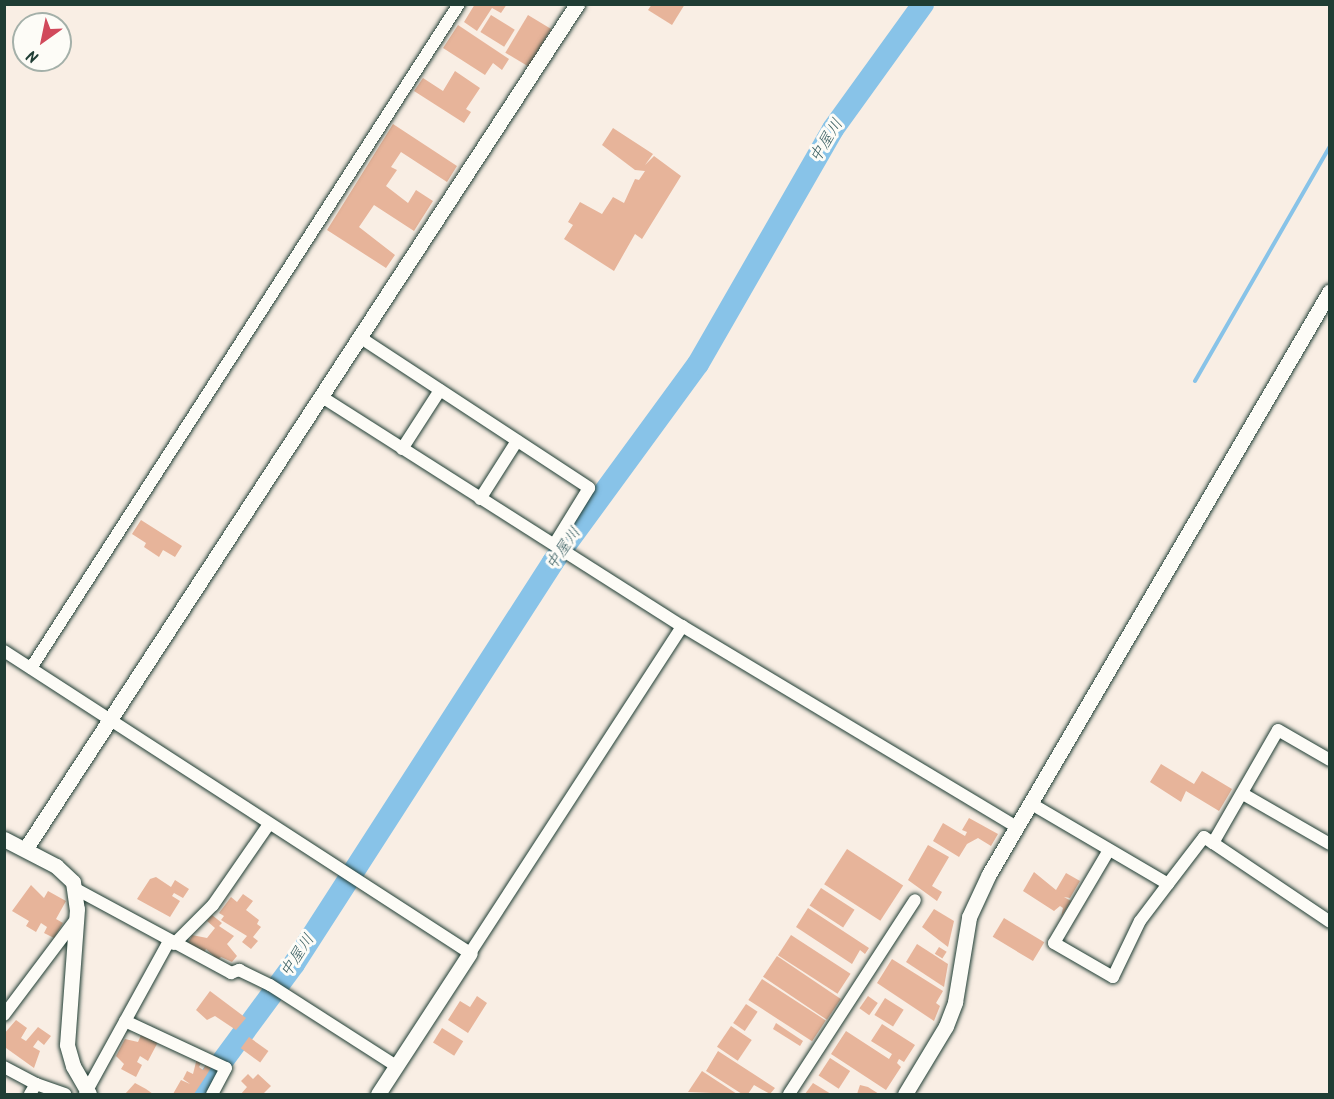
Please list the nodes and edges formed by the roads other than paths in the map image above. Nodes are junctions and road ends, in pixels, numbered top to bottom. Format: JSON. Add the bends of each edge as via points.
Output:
{"nodes":[{"id":1,"x":459,"y":4,"type":"edge"},
{"id":2,"x":577,"y":4,"type":"edge"},
{"id":3,"x":1329,"y":291,"type":"edge"},
{"id":4,"x":361,"y":338,"type":"junction"},
{"id":5,"x":440,"y":390,"type":"junction"},
{"id":6,"x":322,"y":397,"type":"junction"},
{"id":7,"x":517,"y":441,"type":"junction"},
{"id":8,"x":402,"y":449,"type":"junction"},
{"id":9,"x":480,"y":500,"type":"junction"},
{"id":10,"x":561,"y":547,"type":"junction"},
{"id":11,"x":682,"y":626,"type":"junction"},
{"id":12,"x":4,"y":651,"type":"edge"},
{"id":13,"x":31,"y":668,"type":"junction"},
{"id":14,"x":112,"y":721,"type":"junction"},
{"id":15,"x":1329,"y":760,"type":"edge"},
{"id":16,"x":1243,"y":794,"type":"junction"},
{"id":17,"x":1030,"y":803,"type":"junction"},
{"id":18,"x":269,"y":824,"type":"junction"},
{"id":19,"x":1016,"y":827,"type":"junction"},
{"id":20,"x":4,"y":839,"type":"edge"},
{"id":21,"x":1213,"y":843,"type":"junction"},
{"id":22,"x":1329,"y":844,"type":"edge"},
{"id":23,"x":26,"y":848,"type":"junction"},
{"id":24,"x":1109,"y":850,"type":"junction"},
{"id":25,"x":1168,"y":884,"type":"junction"},
{"id":26,"x":74,"y":888,"type":"junction"},
{"id":27,"x":915,"y":900,"type":"dead end"},
{"id":28,"x":76,"y":919,"type":"junction"},
{"id":29,"x":1329,"y":922,"type":"edge"},
{"id":30,"x":171,"y":942,"type":"junction"},
{"id":31,"x":470,"y":953,"type":"junction"},
{"id":32,"x":4,"y":1015,"type":"edge"},
{"id":33,"x":125,"y":1021,"type":"junction"},
{"id":34,"x":396,"y":1066,"type":"junction"},
{"id":35,"x":4,"y":1067,"type":"edge"},
{"id":36,"x":33,"y":1089,"type":"edge"},
{"id":37,"x":87,"y":1094,"type":"edge"},
{"id":38,"x":65,"y":1095,"type":"edge"},
{"id":39,"x":212,"y":1095,"type":"edge"},
{"id":40,"x":378,"y":1095,"type":"edge"},
{"id":41,"x":789,"y":1095,"type":"edge"},
{"id":42,"x":905,"y":1095,"type":"edge"}],
"edges":[{"from":1,"to":13,"type":"street"},
{"from":2,"to":4,"type":"street"},
{"from":3,"to":17,"type":"street"},
{"from":4,"to":5,"type":"street"},
{"from":4,"to":6,"type":"street"},
{"from":5,"to":7,"type":"street"},
{"from":5,"to":8,"type":"street"},
{"from":6,"to":8,"type":"street"},
{"from":6,"to":14,"type":"street"},
{"from":7,"to":9,"type":"street"},
{"from":7,"to":10,"type":"street","via":[[589,488]]},
{"from":8,"to":9,"type":"street"},
{"from":9,"to":10,"type":"street"},
{"from":10,"to":11,"type":"street"},
{"from":11,"to":19,"type":"street"},
{"from":11,"to":31,"type":"street"},
{"from":12,"to":13,"type":"street"},
{"from":13,"to":14,"type":"street"},
{"from":14,"to":18,"type":"street"},
{"from":14,"to":23,"type":"street"},
{"from":15,"to":16,"type":"street","via":[[1278,730]]},
{"from":16,"to":21,"type":"street"},
{"from":16,"to":22,"type":"street"},
{"from":17,"to":19,"type":"street"},
{"from":17,"to":24,"type":"street"},
{"from":18,"to":30,"type":"street","via":[[213,906]]},
{"from":18,"to":31,"type":"street"},
{"from":19,"to":42,"type":"street","via":[[969,917],[955,1002],[946,1026]]},
{"from":20,"to":23,"type":"street"},
{"from":21,"to":25,"type":"street","via":[[1204,837]]},
{"from":21,"to":29,"type":"street"},
{"from":23,"to":26,"type":"street","via":[[56,866],[73,882]]},
{"from":24,"to":25,"type":"street"},
{"from":24,"to":25,"type":"street","via":[[1054,943],[1113,977],[1140,921]]},
{"from":26,"to":28,"type":"street"},
{"from":26,"to":30,"type":"street"},
{"from":27,"to":41,"type":"street"},
{"from":28,"to":32,"type":"street"},
{"from":28,"to":37,"type":"street","via":[[68,1045]]},
{"from":30,"to":33,"type":"street"},
{"from":30,"to":34,"type":"street","via":[[231,973],[239,970],[270,985]]},
{"from":31,"to":34,"type":"street"},
{"from":33,"to":37,"type":"street"},
{"from":33,"to":39,"type":"street","via":[[220,1065]]},
{"from":34,"to":40,"type":"street"},
{"from":35,"to":36,"type":"street"},
{"from":36,"to":38,"type":"street"}]}
